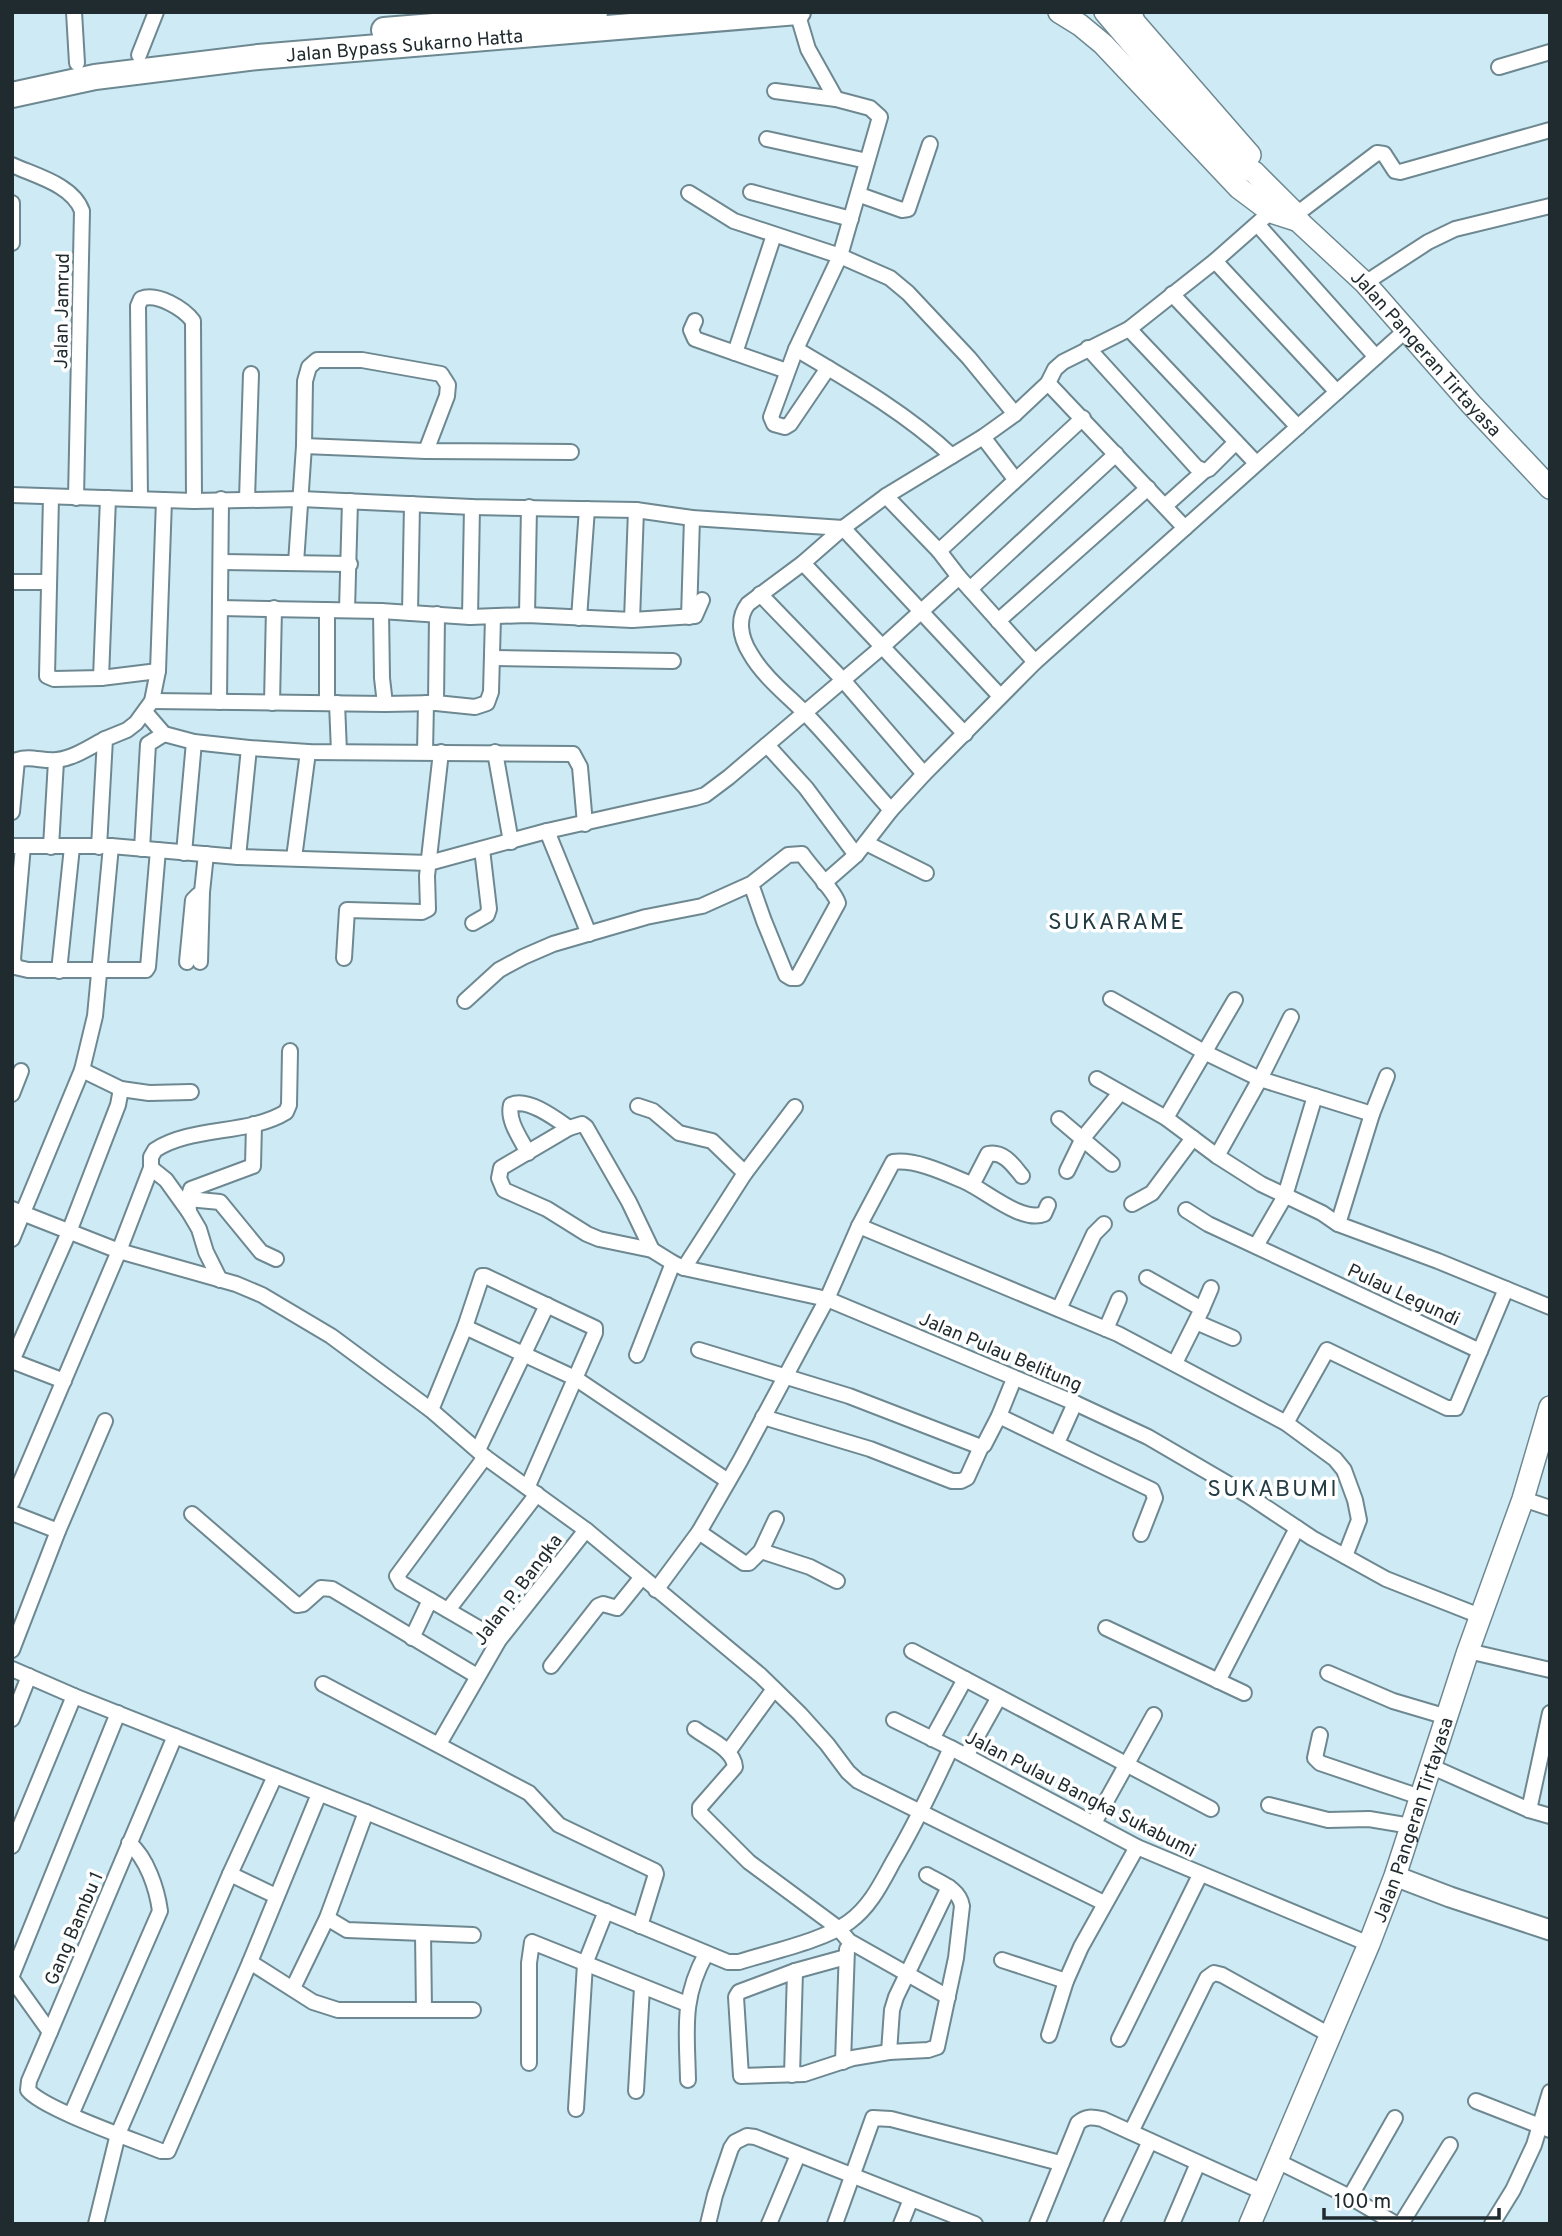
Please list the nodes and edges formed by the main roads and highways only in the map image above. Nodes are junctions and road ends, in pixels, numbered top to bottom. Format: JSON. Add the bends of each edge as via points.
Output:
{"nodes":[{"id":1,"x":601,"y":12,"type":"edge"},
{"id":2,"x":798,"y":12,"type":"edge"},
{"id":3,"x":1059,"y":12,"type":"edge"},
{"id":4,"x":1096,"y":12,"type":"edge"},
{"id":5,"x":1105,"y":12,"type":"edge"},
{"id":6,"x":1130,"y":16,"type":"edge"},
{"id":7,"x":488,"y":30,"type":"junction"},
{"id":8,"x":454,"y":32,"type":"junction"},
{"id":9,"x":1103,"y":44,"type":"junction"},
{"id":10,"x":12,"y":78,"type":"edge"},
{"id":11,"x":12,"y":94,"type":"edge"},
{"id":12,"x":1285,"y":217,"type":"junction"},
{"id":13,"x":1550,"y":488,"type":"edge"},
{"id":14,"x":1550,"y":1407,"type":"edge"},
{"id":15,"x":1250,"y":2224,"type":"edge"}],
"edges":[{"from":1,"to":7,"type":"highway","name":"Jalan Bypass Sukarno Hatta"},
{"from":2,"to":7,"type":"highway","name":"Jalan Bypass Sukarno Hatta"},
{"from":3,"to":9,"type":"main road","name":"Jalan Pangeran Tirtayasa"},
{"from":4,"to":9,"type":"main road"},
{"from":5,"to":12,"type":"main road","name":"Jalan Pangeran Tirtayasa","via":[[1242,167],[1246,178]]},
{"from":6,"to":12,"type":"main road","name":"Jalan Pangeran Tirtayasa","via":[[1258,163]]},
{"from":7,"to":8,"type":"highway","name":"Jalan Bypass Sukarno Hatta"},
{"from":8,"to":10,"type":"highway","name":"Jalan Bypass Sukarno Hatta","via":[[256,41],[76,63]]},
{"from":8,"to":11,"type":"highway","name":"Jalan Bypass Sukarno Hatta","via":[[158,68]]},
{"from":9,"to":12,"type":"main road","name":"Jalan Pangeran Tirtayasa","via":[[1239,188]]},
{"from":12,"to":13,"type":"main road","name":"Jalan Pangeran Tirtayasa","via":[[1365,284]]},
{"from":14,"to":15,"type":"main road","name":"Jalan Pangeran Tirtayasa","via":[[1395,1876]]}]}
